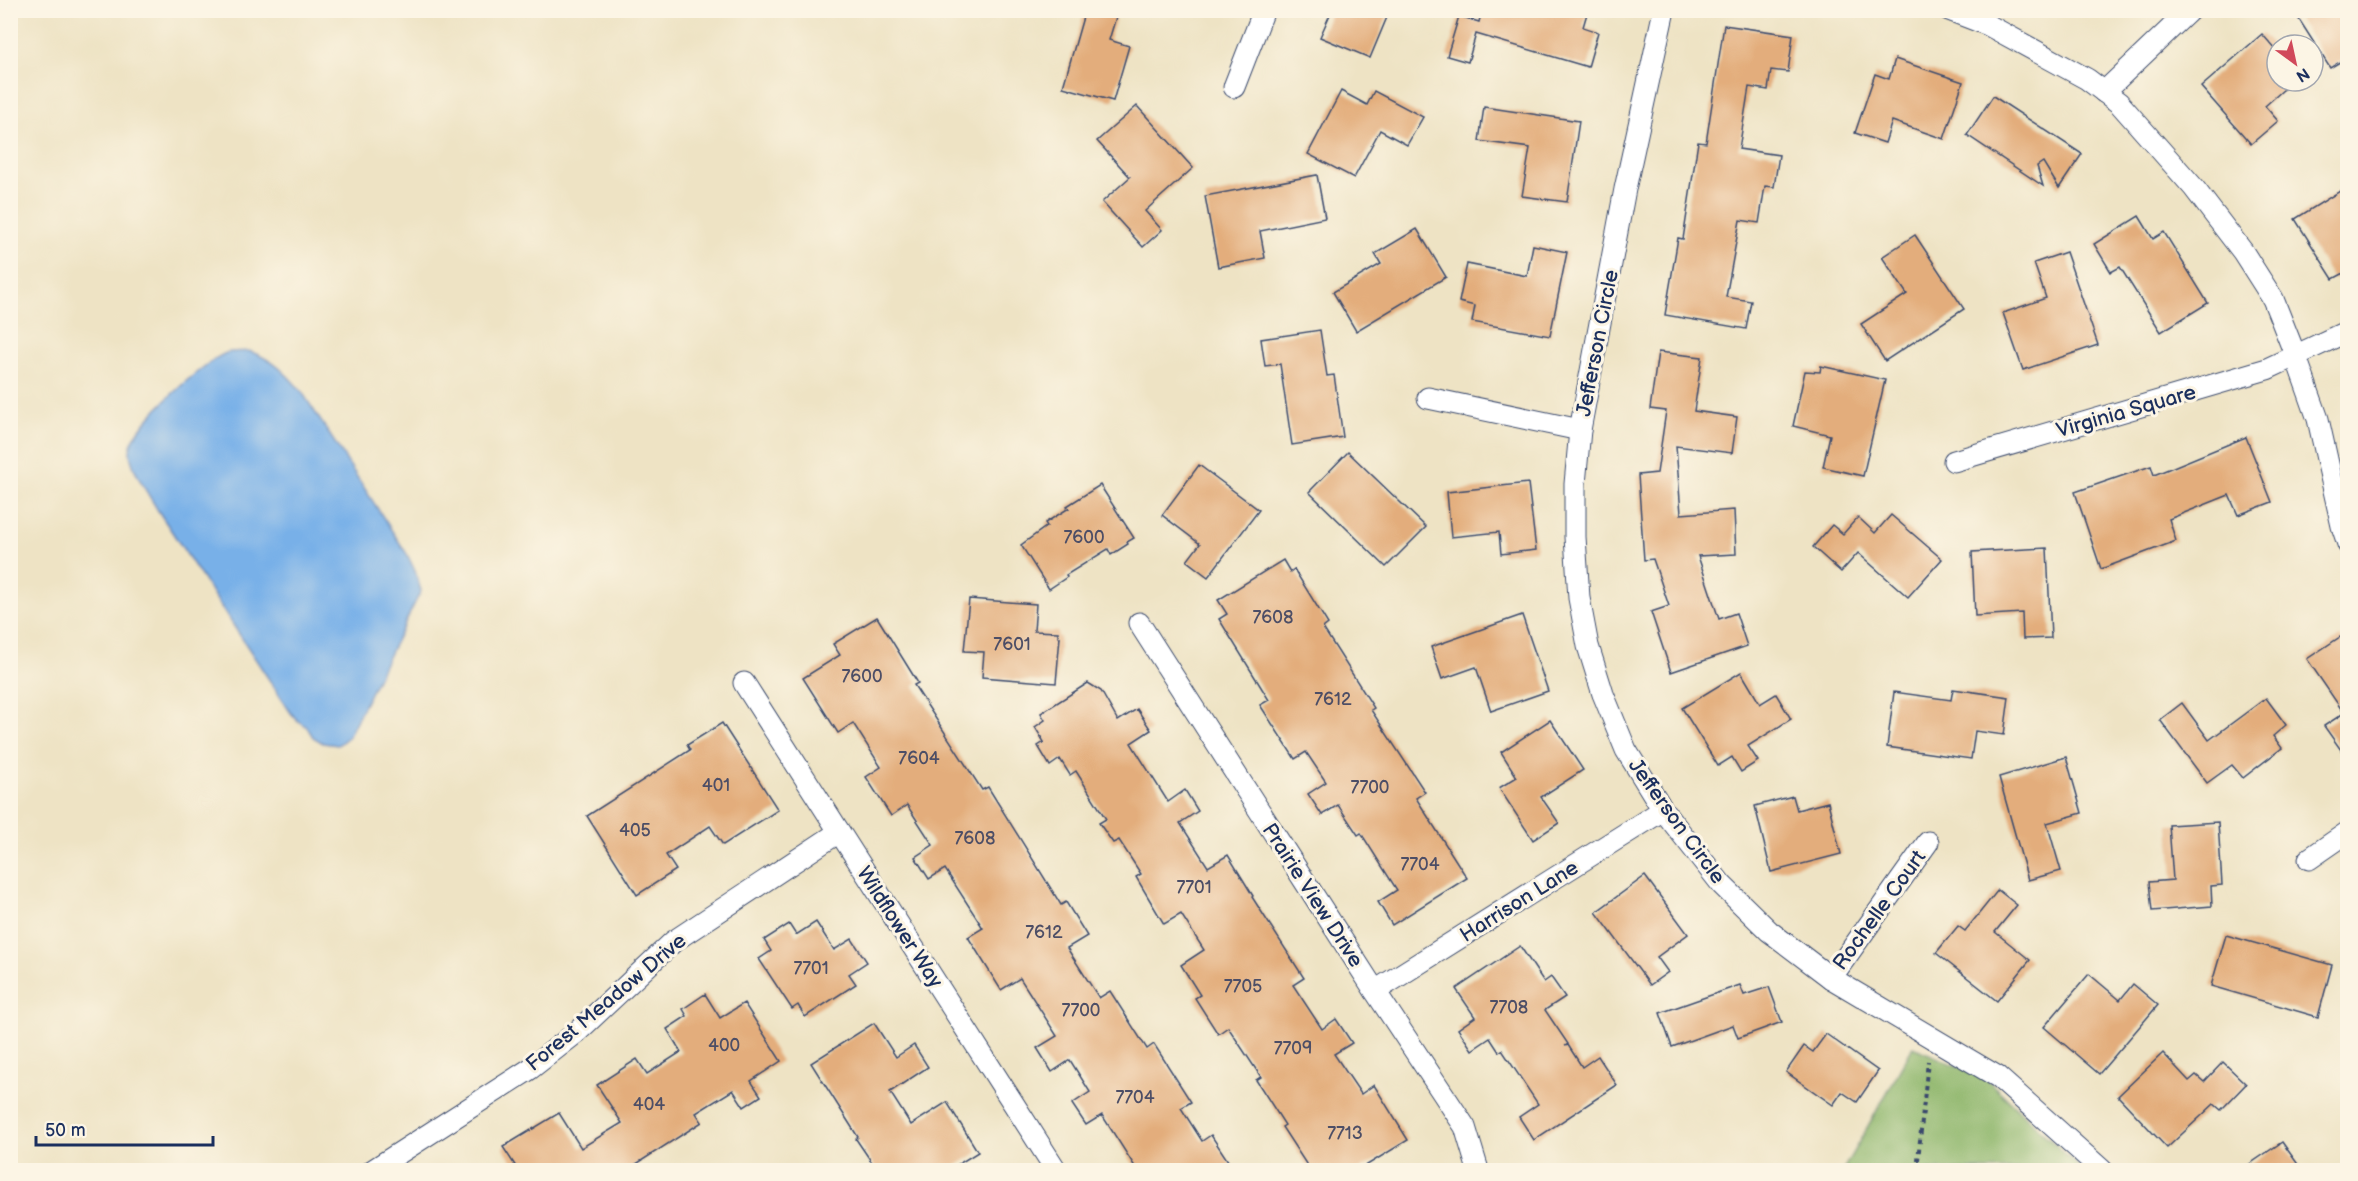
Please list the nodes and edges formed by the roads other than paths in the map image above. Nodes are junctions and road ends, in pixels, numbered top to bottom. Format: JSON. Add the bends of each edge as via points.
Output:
{"nodes":[{"id":1,"x":1264,"y":10,"type":"edge"},
{"id":2,"x":1664,"y":10,"type":"edge"},
{"id":3,"x":1949,"y":10,"type":"edge"},
{"id":4,"x":2190,"y":10,"type":"edge"},
{"id":5,"x":1234,"y":87,"type":"dead end"},
{"id":6,"x":2104,"y":92,"type":"junction"},
{"id":7,"x":2348,"y":331,"type":"edge"},
{"id":8,"x":2296,"y":357,"type":"junction"},
{"id":9,"x":1428,"y":398,"type":"dead end"},
{"id":10,"x":1581,"y":430,"type":"junction"},
{"id":11,"x":1954,"y":461,"type":"dead end"},
{"id":12,"x":2348,"y":544,"type":"edge"},
{"id":13,"x":1139,"y":623,"type":"dead end"},
{"id":14,"x":744,"y":683,"type":"dead end"},
{"id":15,"x":1663,"y":810,"type":"junction"},
{"id":16,"x":839,"y":832,"type":"junction"},
{"id":17,"x":2348,"y":832,"type":"edge"},
{"id":18,"x":1928,"y":842,"type":"dead end"},
{"id":19,"x":2309,"y":859,"type":"dead end"},
{"id":20,"x":1831,"y":978,"type":"junction"},
{"id":21,"x":1375,"y":992,"type":"junction"},
{"id":22,"x":373,"y":1170,"type":"edge"},
{"id":23,"x":1056,"y":1170,"type":"edge"},
{"id":24,"x":1478,"y":1170,"type":"edge"},
{"id":25,"x":2102,"y":1170,"type":"edge"}],
"edges":[{"from":1,"to":5,"type":"street"},
{"from":2,"to":10,"type":"street","name":"Jefferson Circle"},
{"from":3,"to":6,"type":"street","via":[[1988,25]]},
{"from":4,"to":6,"type":"street"},
{"from":6,"to":8,"type":"street","via":[[2194,188],[2242,252],[2273,299]]},
{"from":7,"to":8,"type":"street","name":"Virginia Square"},
{"from":8,"to":11,"type":"street","name":"Virginia Square","via":[[2267,369]]},
{"from":8,"to":12,"type":"street","via":[[2318,419]]},
{"from":9,"to":10,"type":"street"},
{"from":10,"to":15,"type":"street","name":"Jefferson Circle","via":[[1575,537],[1579,598],[1588,646],[1626,750]]},
{"from":13,"to":21,"type":"street","name":"Prairie View Drive"},
{"from":14,"to":16,"type":"street","name":"Wildflower Way"},
{"from":15,"to":20,"type":"street","name":"Jefferson Circle","via":[[1722,885],[1769,931]]},
{"from":15,"to":21,"type":"street","name":"Harrison Lane"},
{"from":16,"to":22,"type":"street","name":"Forest Meadow Drive","via":[[674,941],[576,1033],[530,1069]]},
{"from":16,"to":23,"type":"street","name":"Wildflower Way"},
{"from":17,"to":19,"type":"street"},
{"from":18,"to":20,"type":"street","name":"Rochelle Court"},
{"from":20,"to":25,"type":"street","name":"Jefferson Circle","via":[[1998,1077]]},
{"from":21,"to":24,"type":"street","name":"Prairie View Drive","via":[[1465,1127]]}]}
